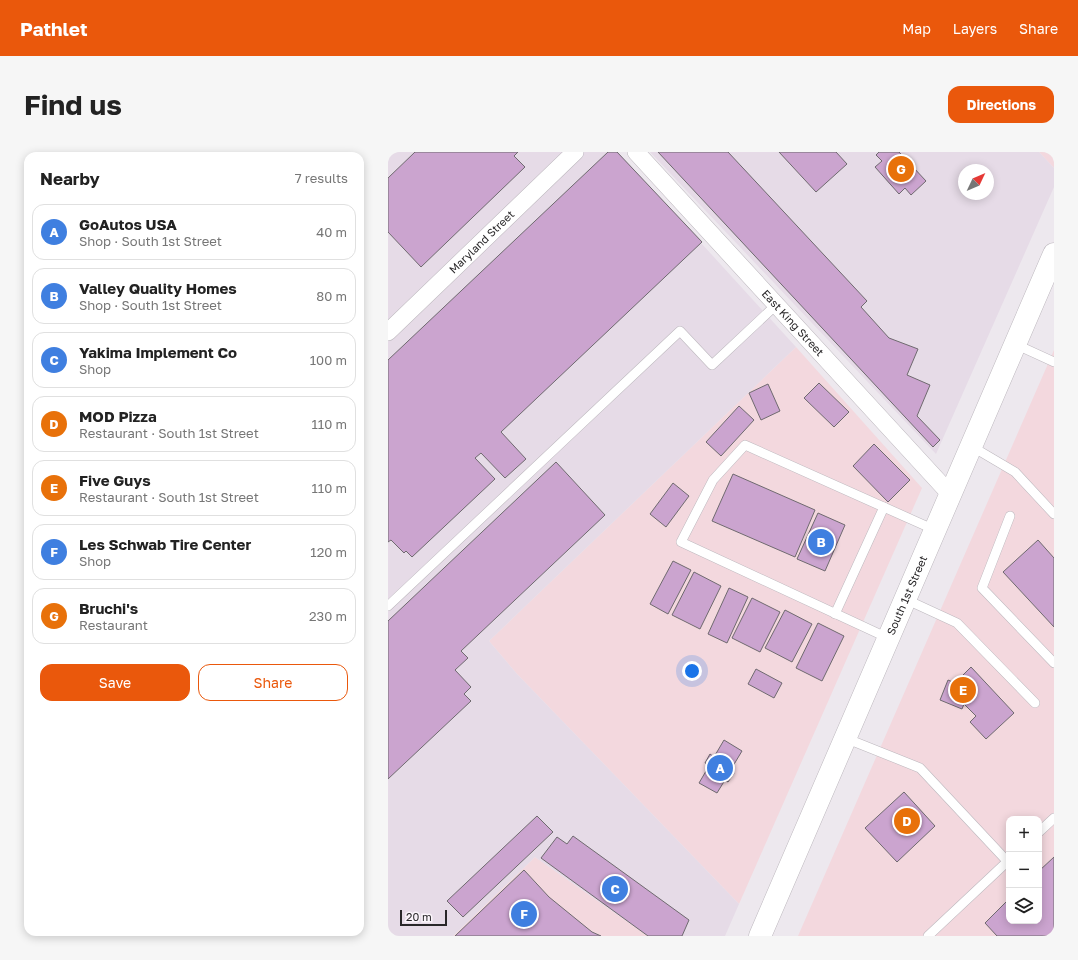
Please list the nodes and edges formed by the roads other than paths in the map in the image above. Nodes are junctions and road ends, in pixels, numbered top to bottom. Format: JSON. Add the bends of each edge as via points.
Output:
{"nodes":[{"id":1,"x":575,"y":152,"type":"edge"},
{"id":2,"x":636,"y":152,"type":"edge"},
{"id":3,"x":1052,"y":267,"type":"edge"},
{"id":4,"x":776,"y":304,"type":"junction"},
{"id":5,"x":388,"y":332,"type":"edge"},
{"id":6,"x":1015,"y":344,"type":"junction"},
{"id":7,"x":1054,"y":362,"type":"edge"},
{"id":8,"x":971,"y":446,"type":"junction"},
{"id":9,"x":950,"y":494,"type":"junction"},
{"id":10,"x":884,"y":507,"type":"junction"},
{"id":11,"x":1054,"y":514,"type":"edge"},
{"id":12,"x":1010,"y":516,"type":"dead end"},
{"id":13,"x":935,"y":530,"type":"junction"},
{"id":14,"x":905,"y":600,"type":"junction"},
{"id":15,"x":388,"y":606,"type":"edge"},
{"id":16,"x":835,"y":614,"type":"junction"},
{"id":17,"x":888,"y":638,"type":"junction"},
{"id":18,"x":1054,"y":663,"type":"edge"},
{"id":19,"x":1035,"y":703,"type":"dead end"},
{"id":20,"x":845,"y":738,"type":"junction"},
{"id":21,"x":1054,"y":818,"type":"edge"},
{"id":22,"x":1042,"y":829,"type":"edge"},
{"id":23,"x":1006,"y":859,"type":"edge"},
{"id":24,"x":1006,"y":863,"type":"edge"},
{"id":25,"x":760,"y":936,"type":"edge"},
{"id":26,"x":928,"y":936,"type":"edge"}],
"edges":[{"from":1,"to":5,"type":"street","name":"Maryland Street"},
{"from":2,"to":4,"type":"street","name":"East King Street"},
{"from":3,"to":6,"type":"main road","name":"South 1st Street"},
{"from":4,"to":9,"type":"street","name":"East King Street"},
{"from":4,"to":15,"type":"lane","via":[[712,365],[680,331]]},
{"from":6,"to":7,"type":"lane"},
{"from":6,"to":8,"type":"main road","name":"South 1st Street"},
{"from":8,"to":9,"type":"main road","name":"South 1st Street"},
{"from":8,"to":11,"type":"lane","via":[[1015,472]]},
{"from":9,"to":13,"type":"main road","name":"South 1st Street"},
{"from":10,"to":13,"type":"lane"},
{"from":10,"to":16,"type":"lane"},
{"from":10,"to":16,"type":"lane","via":[[745,446],[713,480],[681,542]]},
{"from":12,"to":18,"type":"lane","via":[[982,588]]},
{"from":13,"to":14,"type":"main road","name":"South 1st Street"},
{"from":14,"to":17,"type":"main road","name":"South 1st Street"},
{"from":14,"to":19,"type":"lane","via":[[957,623]]},
{"from":16,"to":17,"type":"lane"},
{"from":17,"to":20,"type":"main road","name":"South 1st Street"},
{"from":20,"to":23,"type":"lane","via":[[920,768]]},
{"from":20,"to":25,"type":"main road","name":"South 1st Street"},
{"from":21,"to":22,"type":"lane"},
{"from":24,"to":26,"type":"lane"}]}
